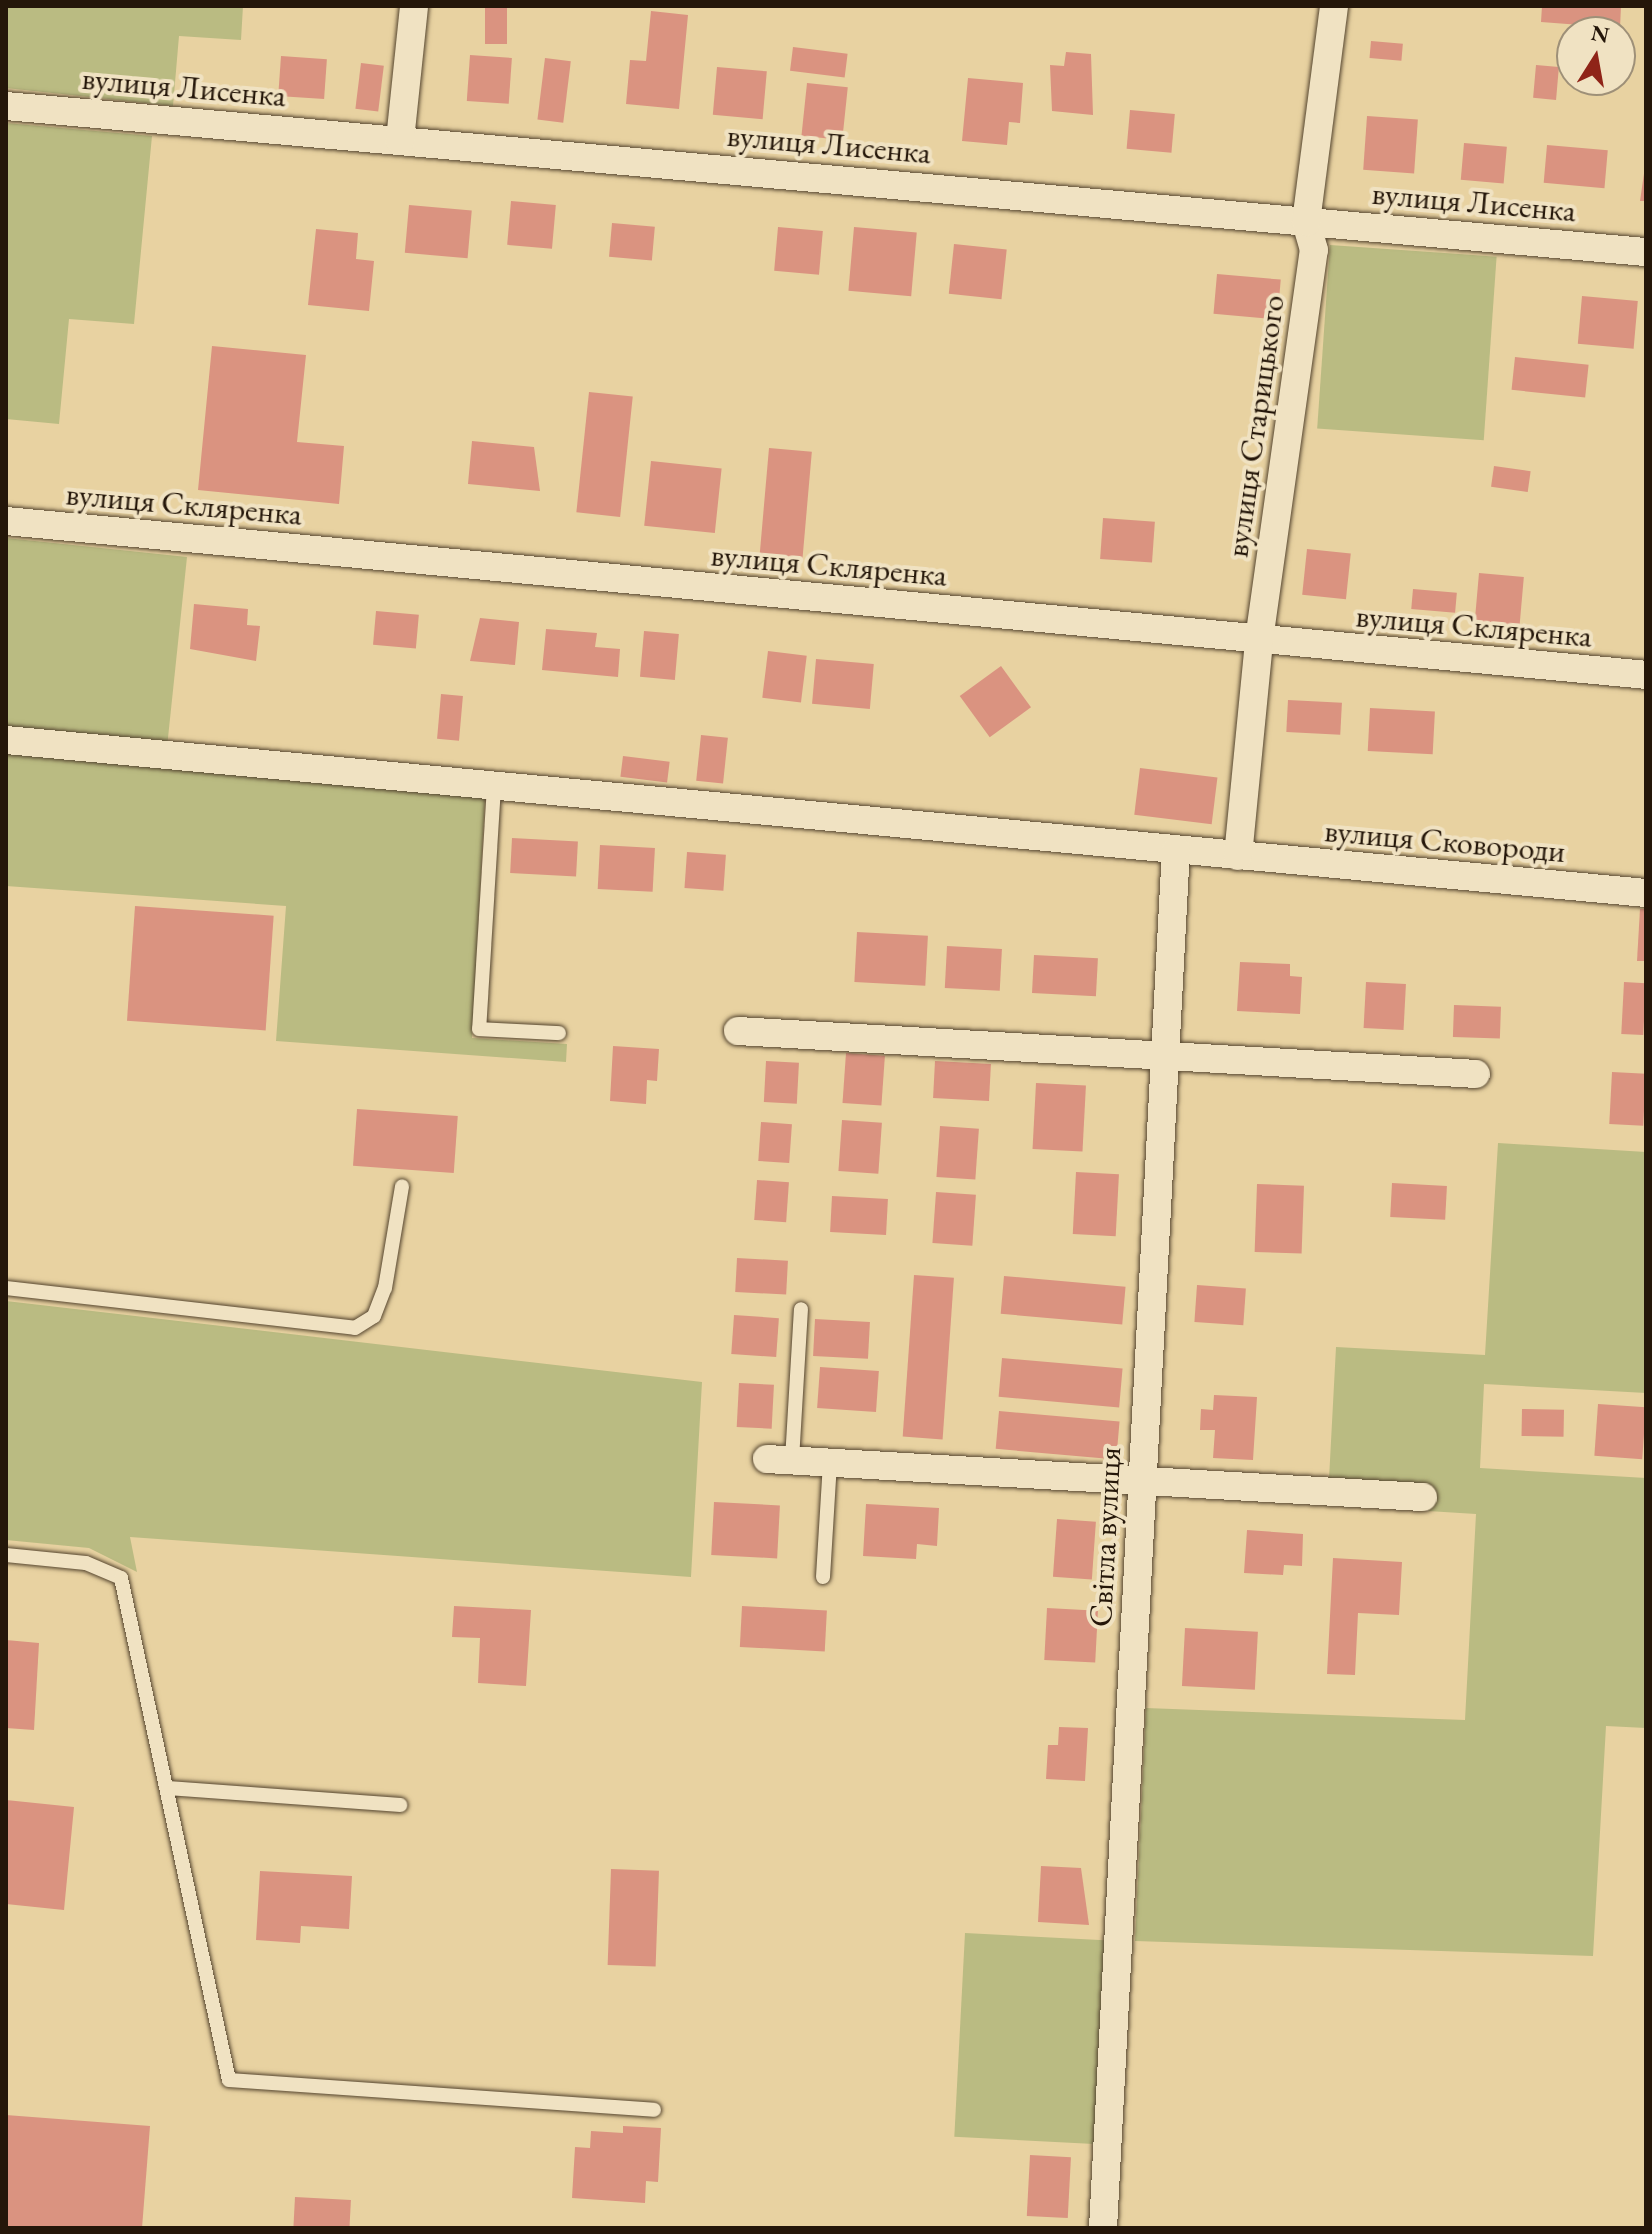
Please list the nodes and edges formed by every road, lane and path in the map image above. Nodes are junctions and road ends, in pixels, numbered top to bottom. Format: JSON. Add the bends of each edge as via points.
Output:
{"nodes":[{"id":1,"x":414,"y":6,"type":"edge"},
{"id":2,"x":1334,"y":6,"type":"edge"},
{"id":3,"x":6,"y":106,"type":"edge"},
{"id":4,"x":400,"y":140,"type":"junction"},
{"id":5,"x":1306,"y":222,"type":"junction"},
{"id":6,"x":1646,"y":252,"type":"edge"},
{"id":7,"x":6,"y":521,"type":"edge"},
{"id":8,"x":1259,"y":640,"type":"junction"},
{"id":9,"x":1646,"y":675,"type":"edge"},
{"id":10,"x":6,"y":740,"type":"edge"},
{"id":11,"x":494,"y":786,"type":"junction"},
{"id":12,"x":1176,"y":850,"type":"junction"},
{"id":13,"x":1238,"y":856,"type":"junction"},
{"id":14,"x":1646,"y":893,"type":"edge"},
{"id":15,"x":738,"y":1031,"type":"dead end"},
{"id":16,"x":559,"y":1033,"type":"dead end"},
{"id":17,"x":1166,"y":1056,"type":"junction"},
{"id":18,"x":1476,"y":1074,"type":"dead end"},
{"id":19,"x":402,"y":1186,"type":"dead end"},
{"id":20,"x":6,"y":1288,"type":"edge"},
{"id":21,"x":801,"y":1309,"type":"dead end"},
{"id":22,"x":780,"y":1459,"type":"joint"},
{"id":23,"x":830,"y":1462,"type":"junction"},
{"id":24,"x":1142,"y":1480,"type":"junction"},
{"id":25,"x":1423,"y":1497,"type":"dead end"},
{"id":26,"x":6,"y":1555,"type":"edge"},
{"id":27,"x":823,"y":1577,"type":"dead end"},
{"id":28,"x":168,"y":1788,"type":"junction"},
{"id":29,"x":400,"y":1805,"type":"dead end"},
{"id":30,"x":654,"y":2110,"type":"dead end"},
{"id":31,"x":1103,"y":2228,"type":"edge"}],
"edges":[{"from":1,"to":4,"type":"street"},
{"from":2,"to":5,"type":"street","name":"вулиця Старицького"},
{"from":3,"to":4,"type":"street","name":"вулиця Лисенка"},
{"from":4,"to":5,"type":"street","name":"вулиця Лисенка"},
{"from":5,"to":6,"type":"street","name":"вулиця Лисенка"},
{"from":5,"to":8,"type":"street","name":"вулиця Старицького","via":[[1314,250]]},
{"from":7,"to":8,"type":"street","name":"вулиця Скляренка"},
{"from":8,"to":9,"type":"street","name":"вулиця Скляренка"},
{"from":8,"to":13,"type":"street","name":"вулиця Старицького"},
{"from":10,"to":11,"type":"street","name":"вулиця Сковороди"},
{"from":11,"to":12,"type":"street","name":"вулиця Сковороди"},
{"from":11,"to":16,"type":"lane","via":[[479,1029]]},
{"from":12,"to":13,"type":"street","name":"вулиця Сковороди"},
{"from":12,"to":17,"type":"street","name":"Світла вулиця"},
{"from":13,"to":14,"type":"street","name":"вулиця Сковороди"},
{"from":15,"to":17,"type":"street"},
{"from":17,"to":18,"type":"street"},
{"from":17,"to":24,"type":"street","name":"Світла вулиця"},
{"from":19,"to":20,"type":"lane","via":[[385,1288],[374,1316],[355,1328]]},
{"from":21,"to":22,"type":"lane"},
{"from":22,"to":23,"type":"street"},
{"from":23,"to":24,"type":"street"},
{"from":23,"to":27,"type":"lane"},
{"from":24,"to":25,"type":"street"},
{"from":24,"to":31,"type":"street","name":"Світла вулиця"},
{"from":26,"to":28,"type":"lane","via":[[86,1563],[121,1578]]},
{"from":28,"to":29,"type":"lane"},
{"from":28,"to":30,"type":"lane","via":[[229,2080]]}]}
